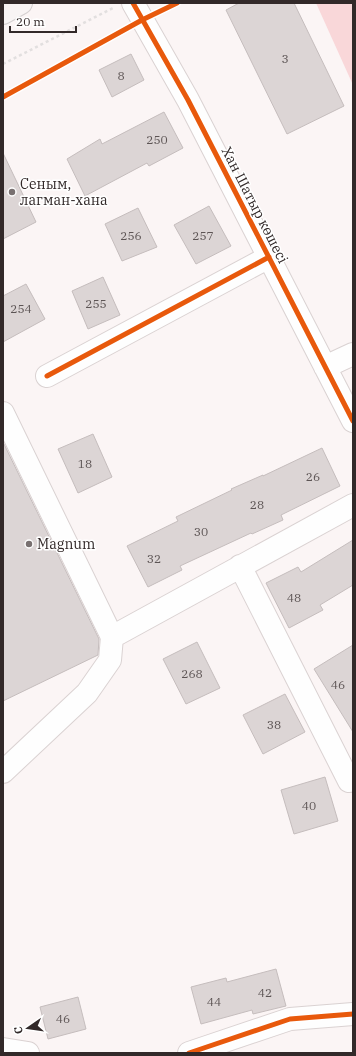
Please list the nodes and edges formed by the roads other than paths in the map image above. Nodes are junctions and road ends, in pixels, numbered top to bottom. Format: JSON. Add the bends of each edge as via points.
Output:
{"nodes":[{"id":1,"x":21,"y":3,"type":"edge"},
{"id":2,"x":124,"y":5,"type":"edge"},
{"id":3,"x":3,"y":13,"type":"edge"},
{"id":4,"x":268,"y":257,"type":"junction"},
{"id":5,"x":353,"y":354,"type":"edge"},
{"id":6,"x":325,"y":367,"type":"junction"},
{"id":7,"x":47,"y":376,"type":"dead end"},
{"id":8,"x":3,"y":413,"type":"edge"},
{"id":9,"x":353,"y":421,"type":"edge"},
{"id":10,"x":353,"y":505,"type":"edge"},
{"id":11,"x":240,"y":566,"type":"junction"},
{"id":12,"x":112,"y":637,"type":"junction"},
{"id":13,"x":3,"y":772,"type":"edge"},
{"id":14,"x":349,"y":781,"type":"dead end"},
{"id":15,"x":353,"y":1014,"type":"edge"},
{"id":16,"x":3,"y":1049,"type":"edge"},
{"id":17,"x":28,"y":1053,"type":"edge"},
{"id":18,"x":189,"y":1053,"type":"edge"}],
"edges":[{"from":1,"to":3,"type":"main road"},
{"from":2,"to":4,"type":"street","name":"Хан Шатыр көшесі","via":[[188,100]]},
{"from":4,"to":6,"type":"street","name":"Хан Шатыр көшесі"},
{"from":4,"to":7,"type":"street"},
{"from":5,"to":6,"type":"street"},
{"from":6,"to":9,"type":"street","name":"Хан Шатыр көшесі"},
{"from":8,"to":12,"type":"street"},
{"from":10,"to":11,"type":"street"},
{"from":11,"to":12,"type":"street"},
{"from":11,"to":14,"type":"street"},
{"from":12,"to":13,"type":"street","via":[[110,660],[87,693]]},
{"from":15,"to":18,"type":"street","via":[[290,1020]]},
{"from":16,"to":17,"type":"street"}]}
